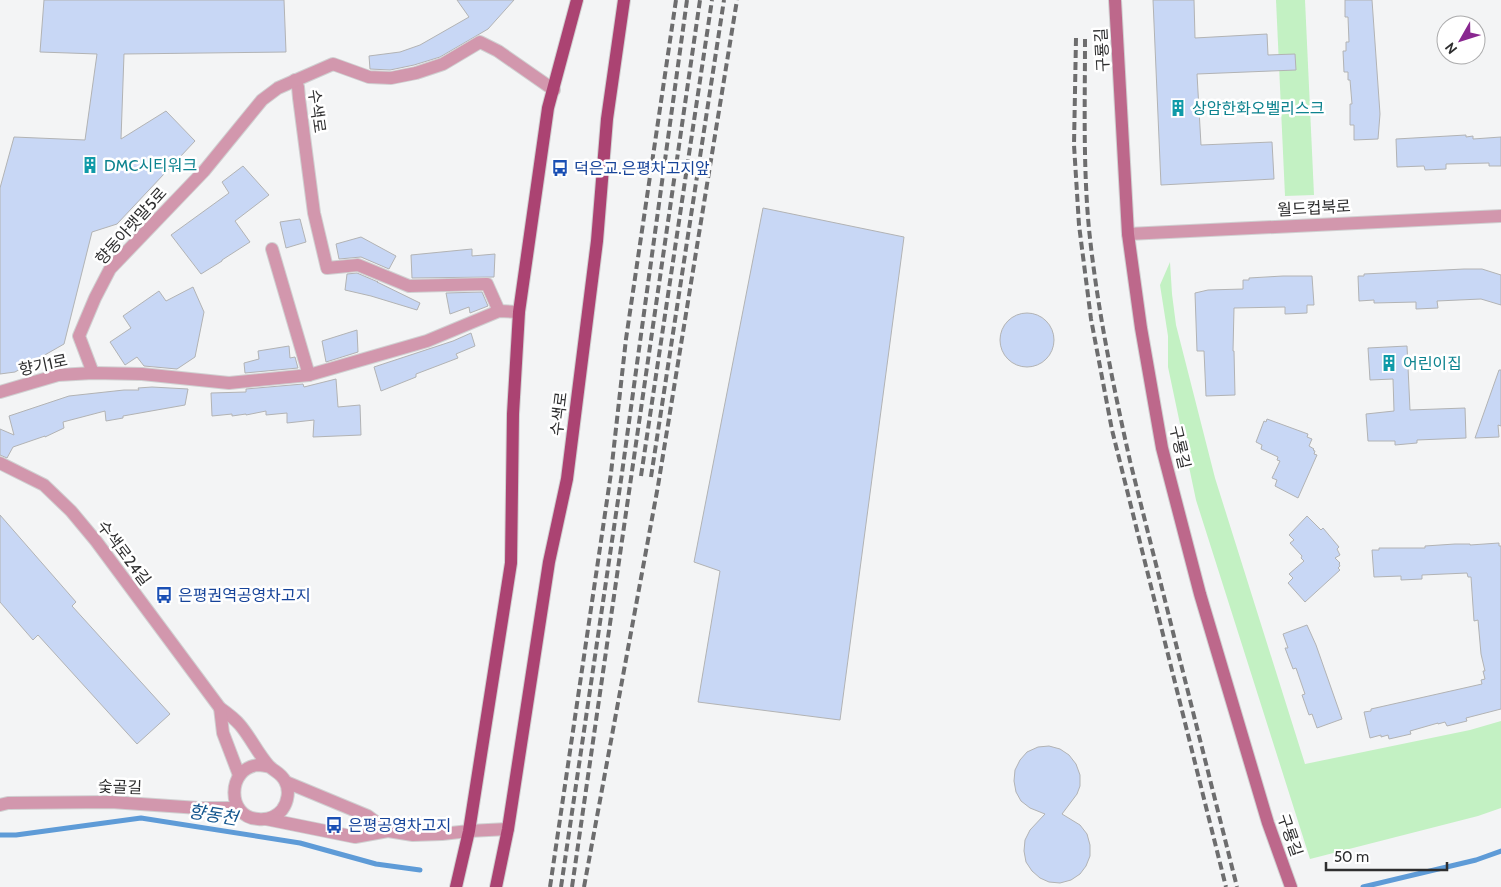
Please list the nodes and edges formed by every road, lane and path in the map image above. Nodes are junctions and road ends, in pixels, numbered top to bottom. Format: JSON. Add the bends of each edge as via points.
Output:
{"nodes":[{"id":1,"x":578,"y":0,"type":"edge"},
{"id":2,"x":624,"y":0,"type":"edge"},
{"id":3,"x":1115,"y":0,"type":"edge"},
{"id":4,"x":295,"y":80,"type":"junction"},
{"id":5,"x":554,"y":90,"type":"junction"},
{"id":6,"x":1501,"y":216,"type":"edge"},
{"id":7,"x":1128,"y":234,"type":"junction"},
{"id":8,"x":272,"y":249,"type":"dead end"},
{"id":9,"x":499,"y":311,"type":"junction"},
{"id":10,"x":519,"y":312,"type":"junction"},
{"id":11,"x":93,"y":373,"type":"junction"},
{"id":12,"x":309,"y":376,"type":"junction"},
{"id":13,"x":0,"y":392,"type":"edge"},
{"id":14,"x":0,"y":464,"type":"edge"},
{"id":15,"x":220,"y":708,"type":"junction"},
{"id":16,"x":270,"y":767,"type":"junction"},
{"id":17,"x":239,"y":775,"type":"junction"},
{"id":18,"x":286,"y":782,"type":"junction"},
{"id":19,"x":0,"y":805,"type":"edge"},
{"id":20,"x":238,"y":808,"type":"junction"},
{"id":21,"x":266,"y":819,"type":"junction"},
{"id":22,"x":508,"y":828,"type":"junction"},
{"id":23,"x":388,"y":831,"type":"junction"},
{"id":24,"x":469,"y":831,"type":"junction"},
{"id":25,"x":1289,"y":881,"type":"edge"},
{"id":26,"x":456,"y":887,"type":"edge"},
{"id":27,"x":496,"y":887,"type":"edge"}],
"edges":[{"from":1,"to":5,"type":"main road"},
{"from":2,"to":22,"type":"main road","name":"수색로","via":[[607,119],[597,241],[567,479],[549,562]]},
{"from":3,"to":7,"type":"main road","name":"구룡길"},
{"from":4,"to":5,"type":"street","name":"수색로","via":[[333,64],[368,77],[391,78],[416,73],[443,64],[480,42],[498,50]]},
{"from":4,"to":9,"type":"street","name":"수색로","via":[[314,213],[327,268],[358,265],[409,286],[487,284]]},
{"from":4,"to":11,"type":"street","name":"향동아랫말5로","via":[[262,100],[204,170],[110,269],[79,336]]},
{"from":5,"to":10,"type":"main road","via":[[548,108]]},
{"from":6,"to":7,"type":"street","name":"월드컵북로"},
{"from":7,"to":25,"type":"main road","name":"구룡길","via":[[1162,448],[1203,604],[1268,822]]},
{"from":8,"to":12,"type":"street"},
{"from":9,"to":10,"type":"street"},
{"from":9,"to":12,"type":"street","via":[[427,341]]},
{"from":10,"to":24,"type":"main road","via":[[513,414],[511,563]]},
{"from":11,"to":12,"type":"street","via":[[142,374],[229,383]]},
{"from":11,"to":13,"type":"street","name":"향기1로","via":[[58,375]]},
{"from":14,"to":15,"type":"street","name":"수색로24길","via":[[44,486],[71,511]]},
{"from":15,"to":16,"type":"street","name":"수색로24길","via":[[239,724]]},
{"from":15,"to":17,"type":"street","name":"수색로24길","via":[[223,733]]},
{"from":16,"to":17,"type":"street","via":[[259,765]]},
{"from":16,"to":18,"type":"street","name":"수색로24길","via":[[279,772]]},
{"from":17,"to":20,"type":"street","via":[[234,790]]},
{"from":18,"to":21,"type":"street","via":[[287,800],[275,816]]},
{"from":18,"to":23,"type":"street","name":"수색로24길","via":[[368,816]]},
{"from":19,"to":20,"type":"street","name":"숯골길","via":[[111,802]]},
{"from":20,"to":21,"type":"street","via":[[246,816]]},
{"from":21,"to":23,"type":"street","via":[[355,837]]},
{"from":22,"to":24,"type":"street"},
{"from":22,"to":27,"type":"main road","name":"수색로"},
{"from":23,"to":24,"type":"street","via":[[413,834]]},
{"from":24,"to":26,"type":"main road"}]}
